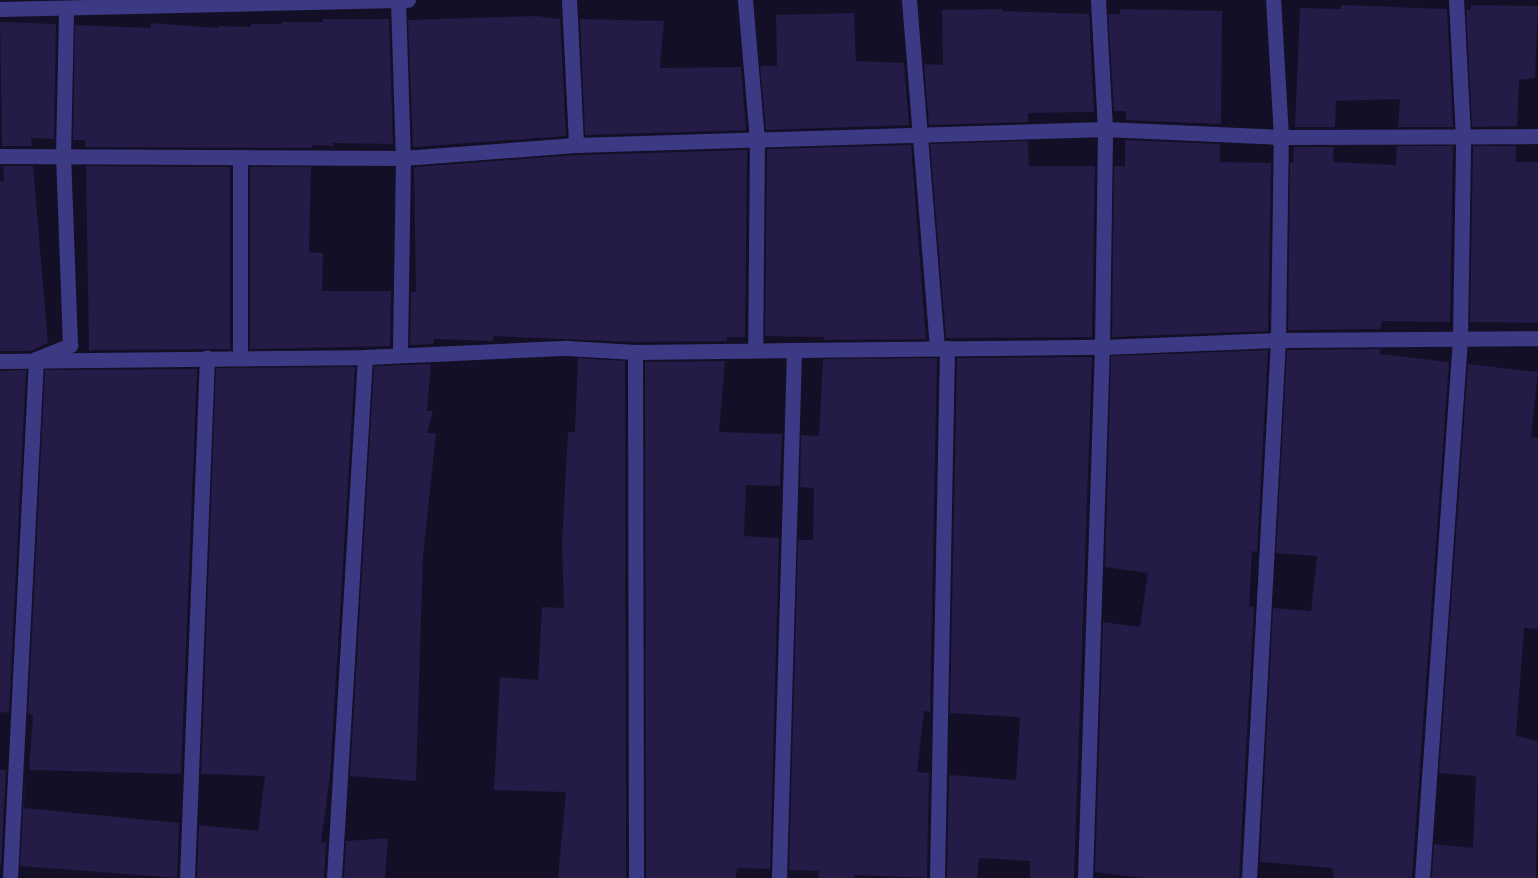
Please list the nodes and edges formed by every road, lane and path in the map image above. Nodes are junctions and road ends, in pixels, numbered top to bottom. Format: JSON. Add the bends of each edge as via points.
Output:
{"nodes":[{"id":1,"x":403,"y":0,"type":"edge"},
{"id":2,"x":569,"y":0,"type":"edge"},
{"id":3,"x":745,"y":0,"type":"edge"},
{"id":4,"x":909,"y":0,"type":"edge"},
{"id":5,"x":1098,"y":0,"type":"edge"},
{"id":6,"x":1273,"y":0,"type":"edge"},
{"id":7,"x":1456,"y":0,"type":"edge"},
{"id":8,"x":0,"y":9,"type":"edge"},
{"id":9,"x":66,"y":9,"type":"junction"},
{"id":10,"x":1105,"y":129,"type":"junction"},
{"id":11,"x":1538,"y":136,"type":"edge"},
{"id":12,"x":918,"y":137,"type":"junction"},
{"id":13,"x":1281,"y":137,"type":"junction"},
{"id":14,"x":1463,"y":137,"type":"junction"},
{"id":15,"x":757,"y":141,"type":"junction"},
{"id":16,"x":576,"y":145,"type":"junction"},
{"id":17,"x":0,"y":156,"type":"edge"},
{"id":18,"x":63,"y":156,"type":"junction"},
{"id":19,"x":403,"y":158,"type":"junction"},
{"id":20,"x":240,"y":159,"type":"junction"},
{"id":21,"x":1538,"y":338,"type":"edge"},
{"id":22,"x":1460,"y":339,"type":"junction"},
{"id":23,"x":1278,"y":340,"type":"junction"},
{"id":24,"x":1102,"y":347,"type":"junction"},
{"id":25,"x":942,"y":348,"type":"junction"},
{"id":26,"x":794,"y":350,"type":"junction"},
{"id":27,"x":755,"y":351,"type":"junction"},
{"id":28,"x":635,"y":352,"type":"junction"},
{"id":29,"x":400,"y":355,"type":"junction"},
{"id":30,"x":207,"y":357,"type":"junction"},
{"id":31,"x":365,"y":357,"type":"junction"},
{"id":32,"x":240,"y":358,"type":"junction"},
{"id":33,"x":36,"y":360,"type":"junction"},
{"id":34,"x":0,"y":362,"type":"edge"},
{"id":35,"x":10,"y":878,"type":"edge"},
{"id":36,"x":187,"y":878,"type":"edge"},
{"id":37,"x":334,"y":878,"type":"edge"},
{"id":38,"x":636,"y":878,"type":"edge"},
{"id":39,"x":779,"y":878,"type":"edge"},
{"id":40,"x":937,"y":878,"type":"edge"},
{"id":41,"x":1085,"y":878,"type":"edge"},
{"id":42,"x":1249,"y":878,"type":"edge"},
{"id":43,"x":1422,"y":878,"type":"edge"}],
"edges":[{"from":1,"to":9,"type":"street"},
{"from":1,"to":19,"type":"street"},
{"from":2,"to":16,"type":"street"},
{"from":3,"to":15,"type":"street"},
{"from":4,"to":12,"type":"street"},
{"from":5,"to":10,"type":"street"},
{"from":6,"to":13,"type":"street"},
{"from":7,"to":14,"type":"street"},
{"from":8,"to":9,"type":"street"},
{"from":9,"to":18,"type":"street"},
{"from":10,"to":12,"type":"street"},
{"from":10,"to":13,"type":"street"},
{"from":10,"to":24,"type":"street"},
{"from":11,"to":14,"type":"street"},
{"from":12,"to":15,"type":"street"},
{"from":12,"to":25,"type":"street"},
{"from":13,"to":14,"type":"street"},
{"from":13,"to":23,"type":"street"},
{"from":14,"to":22,"type":"street"},
{"from":15,"to":16,"type":"street"},
{"from":15,"to":27,"type":"street"},
{"from":16,"to":19,"type":"street"},
{"from":17,"to":18,"type":"street"},
{"from":18,"to":20,"type":"street"},
{"from":18,"to":33,"type":"street","via":[[70,345]]},
{"from":19,"to":20,"type":"street"},
{"from":19,"to":29,"type":"street"},
{"from":20,"to":32,"type":"street"},
{"from":21,"to":22,"type":"street"},
{"from":22,"to":23,"type":"street"},
{"from":22,"to":43,"type":"street"},
{"from":23,"to":24,"type":"street"},
{"from":23,"to":42,"type":"street"},
{"from":24,"to":25,"type":"street"},
{"from":24,"to":41,"type":"street"},
{"from":25,"to":26,"type":"street"},
{"from":25,"to":40,"type":"street"},
{"from":26,"to":27,"type":"street"},
{"from":26,"to":39,"type":"street"},
{"from":27,"to":28,"type":"street"},
{"from":28,"to":29,"type":"street","via":[[567,348]]},
{"from":28,"to":38,"type":"street"},
{"from":29,"to":31,"type":"street"},
{"from":30,"to":32,"type":"street"},
{"from":30,"to":33,"type":"street"},
{"from":30,"to":36,"type":"street"},
{"from":31,"to":32,"type":"street"},
{"from":31,"to":37,"type":"street"},
{"from":33,"to":34,"type":"street"},
{"from":33,"to":35,"type":"street"}]}
